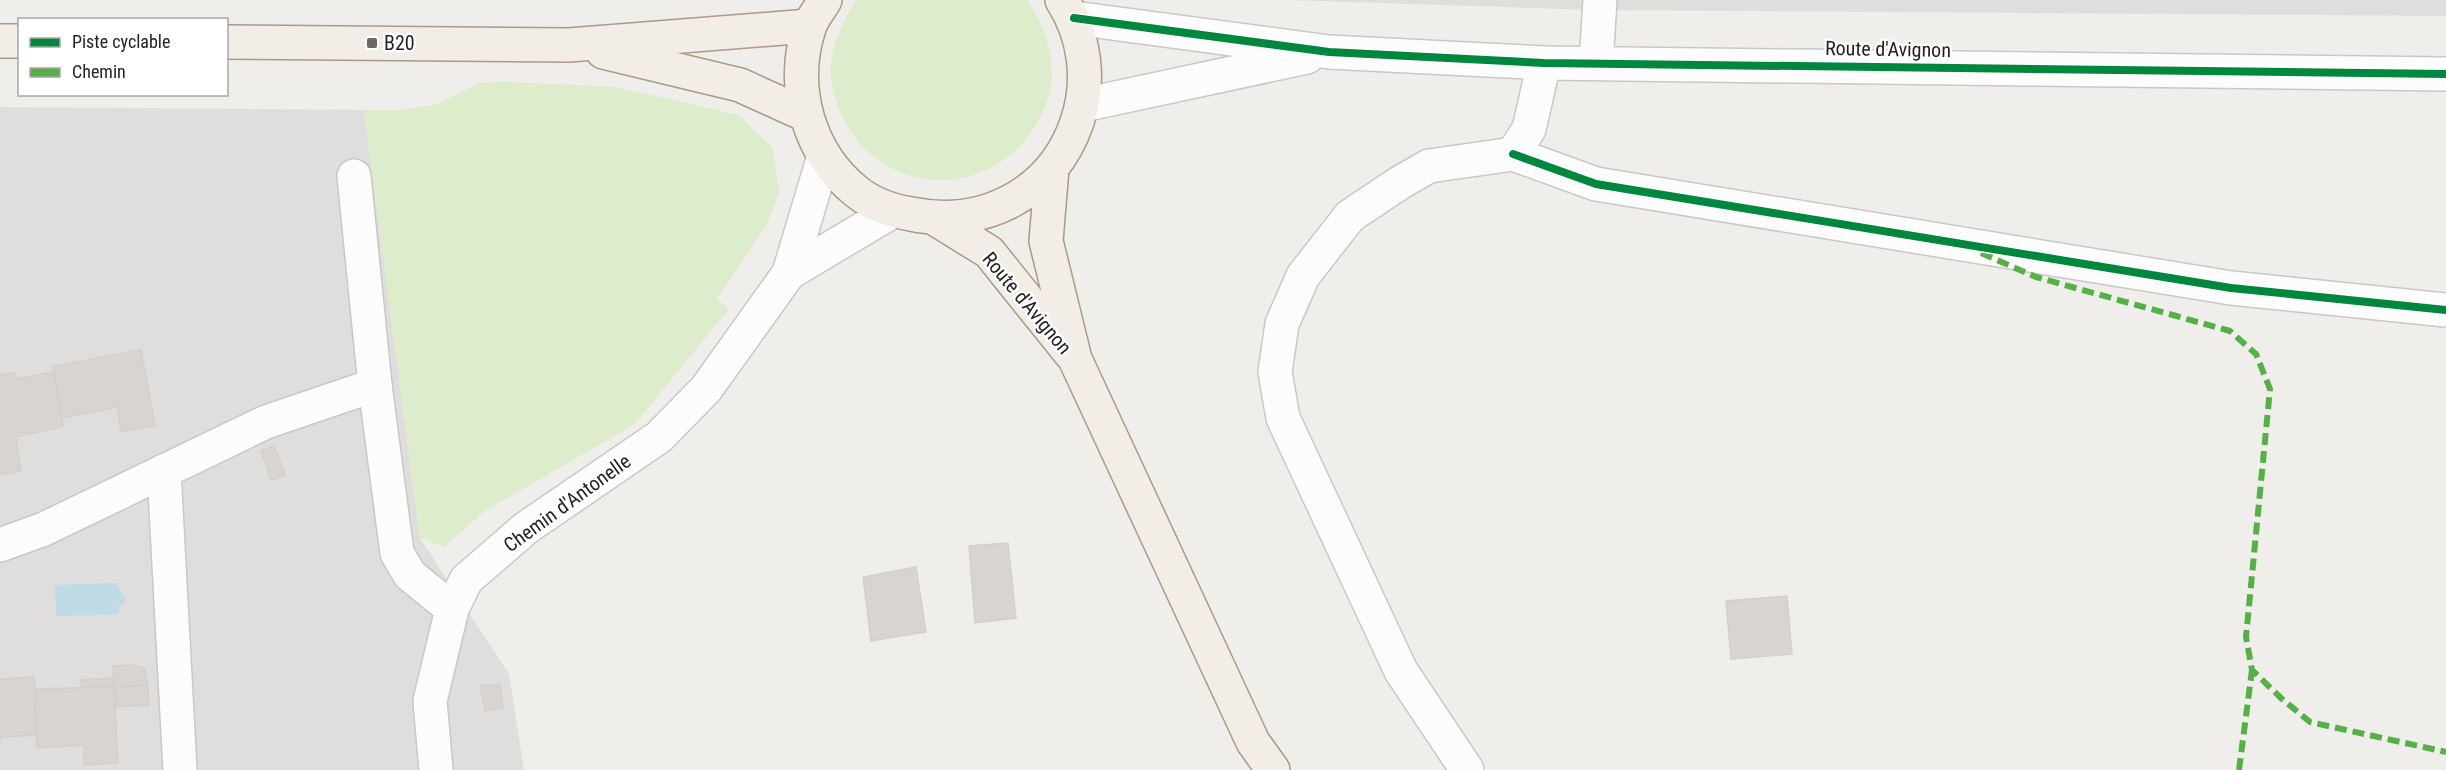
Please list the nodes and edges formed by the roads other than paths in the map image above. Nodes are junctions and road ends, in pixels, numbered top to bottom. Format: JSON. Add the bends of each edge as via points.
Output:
{"nodes":[{"id":1,"x":1600,"y":0,"type":"edge"},
{"id":2,"x":1068,"y":9,"type":"edge"},
{"id":3,"x":817,"y":13,"type":"edge"},
{"id":4,"x":0,"y":41,"type":"edge"},
{"id":5,"x":18,"y":41,"type":"edge"},
{"id":6,"x":228,"y":42,"type":"edge"},
{"id":7,"x":569,"y":45,"type":"junction"},
{"id":8,"x":1329,"y":52,"type":"junction"},
{"id":9,"x":1544,"y":63,"type":"junction"},
{"id":10,"x":1596,"y":63,"type":"junction"},
{"id":11,"x":2446,"y":74,"type":"edge"},
{"id":12,"x":1083,"y":105,"type":"junction"},
{"id":13,"x":806,"y":115,"type":"junction"},
{"id":14,"x":1513,"y":154,"type":"junction"},
{"id":15,"x":824,"y":156,"type":"junction"},
{"id":16,"x":1052,"y":169,"type":"junction"},
{"id":17,"x":354,"y":176,"type":"dead end"},
{"id":18,"x":893,"y":211,"type":"junction"},
{"id":19,"x":937,"y":220,"type":"junction"},
{"id":20,"x":789,"y":273,"type":"junction"},
{"id":21,"x":2446,"y":310,"type":"edge"},
{"id":22,"x":1075,"y":359,"type":"junction"},
{"id":23,"x":375,"y":385,"type":"junction"},
{"id":24,"x":164,"y":471,"type":"junction"},
{"id":25,"x":0,"y":545,"type":"edge"},
{"id":26,"x":452,"y":609,"type":"junction"},
{"id":27,"x":180,"y":770,"type":"edge"},
{"id":28,"x":436,"y":770,"type":"edge"},
{"id":29,"x":1273,"y":770,"type":"edge"},
{"id":30,"x":1467,"y":770,"type":"edge"}],
"edges":[{"from":1,"to":10,"type":"street"},
{"from":2,"to":8,"type":"street"},
{"from":2,"to":12,"type":"main road","via":[[1085,60]]},
{"from":3,"to":7,"type":"main road"},
{"from":3,"to":13,"type":"main road","via":[[801,70]]},
{"from":4,"to":5,"type":"main road"},
{"from":6,"to":7,"type":"main road"},
{"from":7,"to":13,"type":"main road","via":[[740,85]]},
{"from":8,"to":9,"type":"street","name":"Route d'Avignon"},
{"from":8,"to":12,"type":"street"},
{"from":9,"to":10,"type":"street","name":"Route d'Avignon"},
{"from":9,"to":14,"type":"street","via":[[1529,129]]},
{"from":10,"to":11,"type":"street","name":"Route d'Avignon"},
{"from":12,"to":16,"type":"main road","via":[[1072,139]]},
{"from":13,"to":15,"type":"main road"},
{"from":14,"to":21,"type":"street","via":[[1596,184],[2231,288]]},
{"from":14,"to":30,"type":"street","via":[[1430,166],[1350,216],[1303,276],[1282,324],[1275,372],[1283,418],[1401,671]]},
{"from":15,"to":18,"type":"main road","via":[[857,192]]},
{"from":15,"to":20,"type":"street","name":"Chemin d'Antonelle"},
{"from":16,"to":19,"type":"main road","via":[[1028,191],[1000,207],[970,217]]},
{"from":16,"to":22,"type":"main road","name":"Route d'Avignon","via":[[1046,241]]},
{"from":17,"to":23,"type":"street"},
{"from":18,"to":19,"type":"main road"},
{"from":18,"to":20,"type":"street","name":"Chemin d'Antonelle"},
{"from":19,"to":22,"type":"main road","name":"Route d'Avignon","via":[[989,252]]},
{"from":20,"to":26,"type":"street","name":"Chemin d'Antonelle","via":[[706,389],[659,437],[526,528],[466,580]]},
{"from":22,"to":29,"type":"main road","via":[[1253,742]]},
{"from":23,"to":24,"type":"street","via":[[266,422]]},
{"from":23,"to":26,"type":"street","via":[[397,553],[410,575]]},
{"from":24,"to":25,"type":"street","via":[[44,530]]},
{"from":24,"to":27,"type":"street"},
{"from":26,"to":28,"type":"street","name":"Chemin d'Antonelle","via":[[430,701]]}]}
